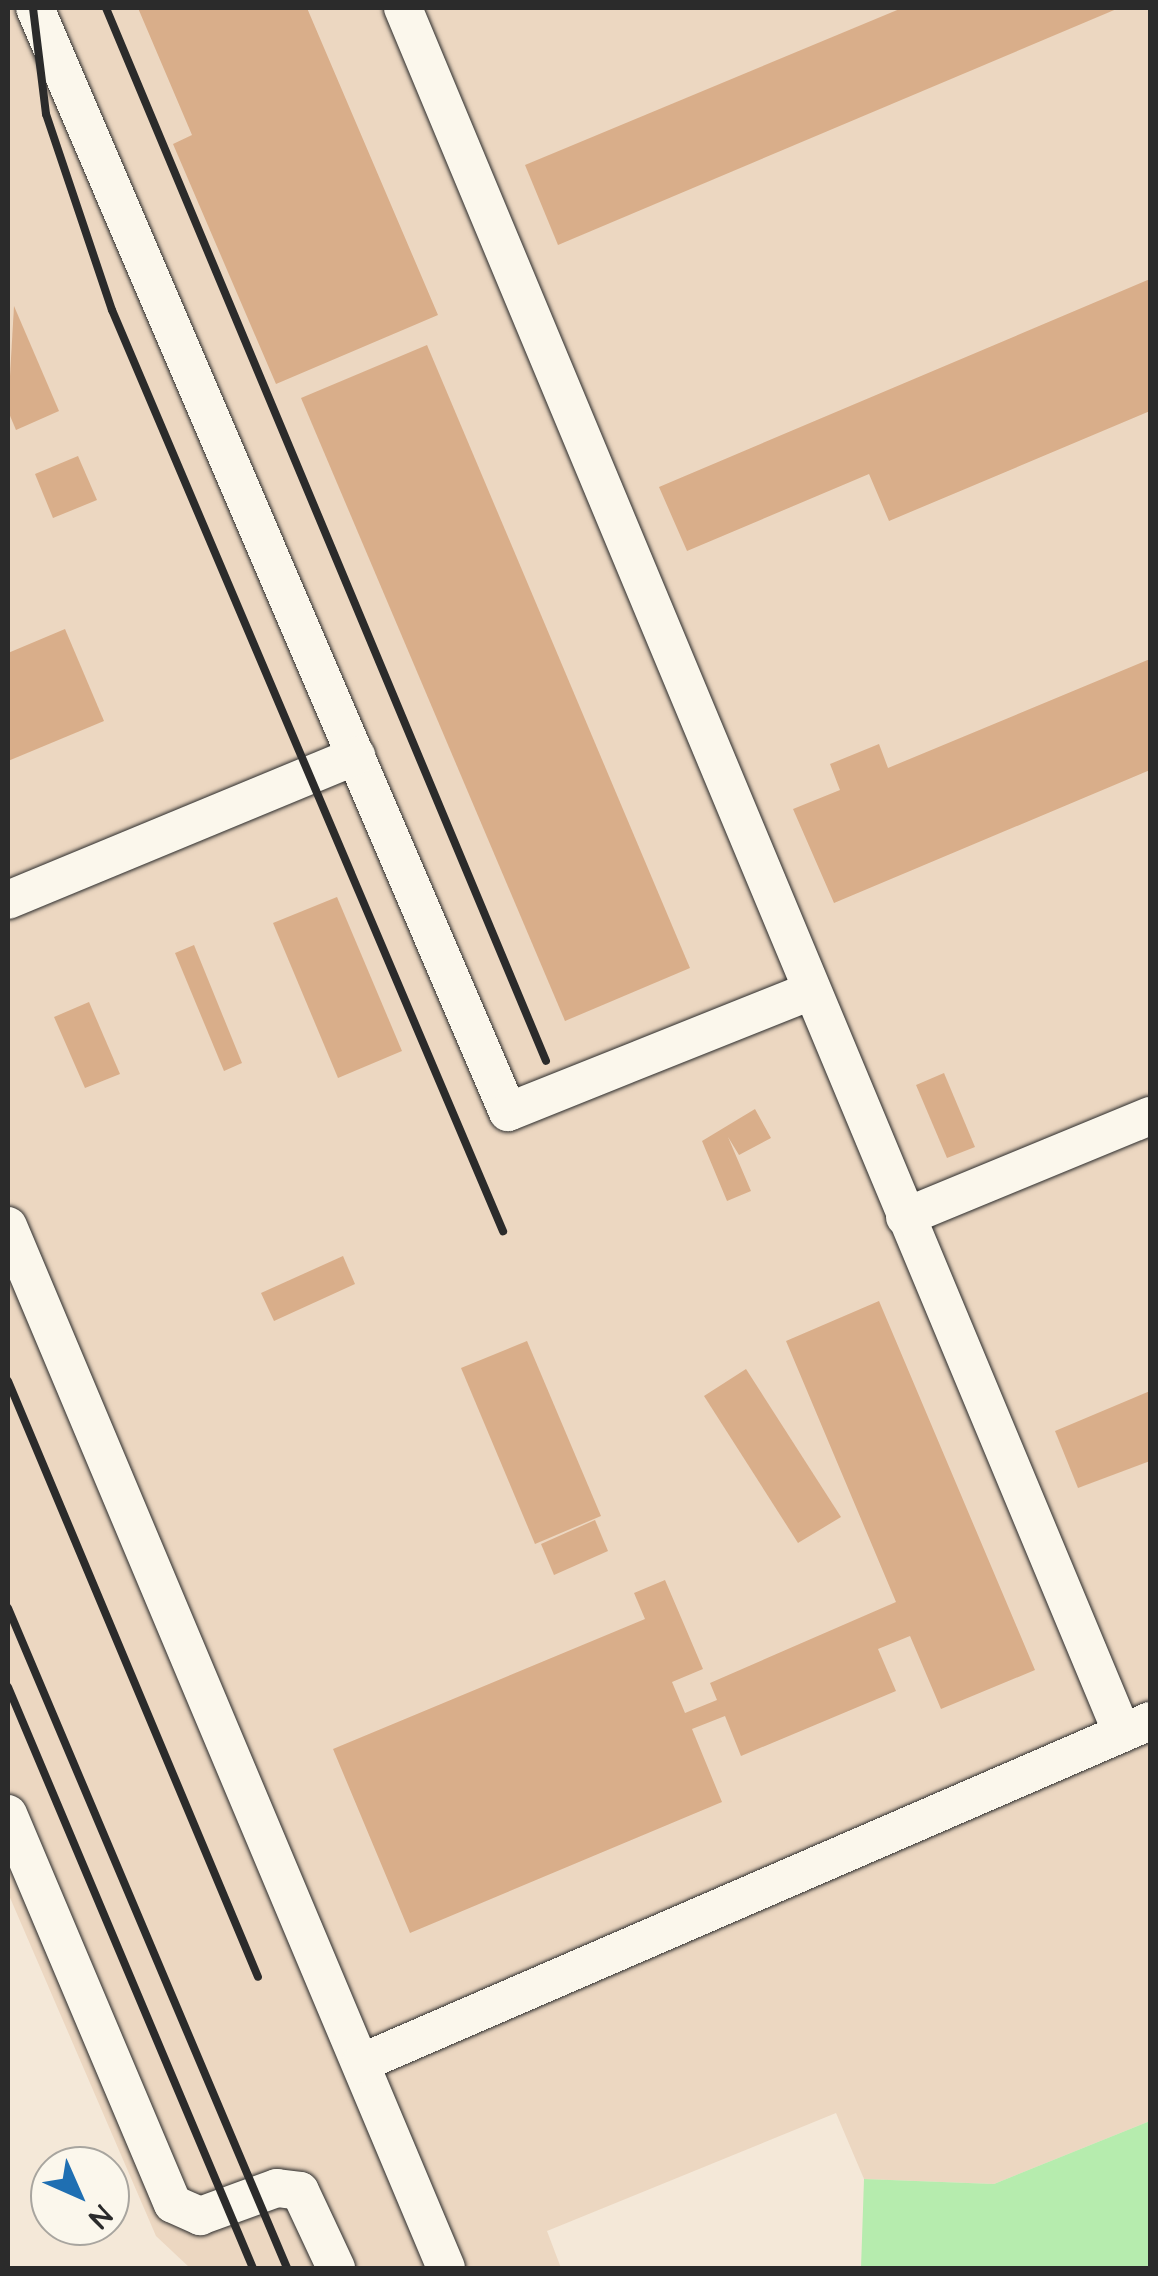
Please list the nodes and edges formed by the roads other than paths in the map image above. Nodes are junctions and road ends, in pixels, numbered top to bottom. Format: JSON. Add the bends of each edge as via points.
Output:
{"nodes":[{"id":1,"x":35,"y":8,"type":"edge"},
{"id":2,"x":403,"y":8,"type":"edge"},
{"id":3,"x":356,"y":756,"type":"junction"},
{"id":4,"x":8,"y":900,"type":"edge"},
{"id":5,"x":810,"y":991,"type":"junction"},
{"id":6,"x":1150,"y":1116,"type":"edge"},
{"id":7,"x":905,"y":1218,"type":"junction"},
{"id":8,"x":8,"y":1226,"type":"edge"},
{"id":9,"x":1136,"y":1727,"type":"edge"},
{"id":10,"x":8,"y":1814,"type":"edge"},
{"id":11,"x":361,"y":2062,"type":"junction"},
{"id":12,"x":336,"y":2268,"type":"edge"},
{"id":13,"x":446,"y":2268,"type":"edge"}],
"edges":[{"from":1,"to":3,"type":"lane"},
{"from":2,"to":5,"type":"lane"},
{"from":3,"to":4,"type":"lane"},
{"from":3,"to":5,"type":"lane","via":[[508,1112]]},
{"from":5,"to":7,"type":"lane"},
{"from":6,"to":7,"type":"lane"},
{"from":7,"to":9,"type":"lane"},
{"from":8,"to":11,"type":"lane"},
{"from":9,"to":11,"type":"lane"},
{"from":10,"to":12,"type":"lane","via":[[174,2204],[200,2216],[277,2188],[300,2191]]},
{"from":11,"to":13,"type":"lane"}]}
